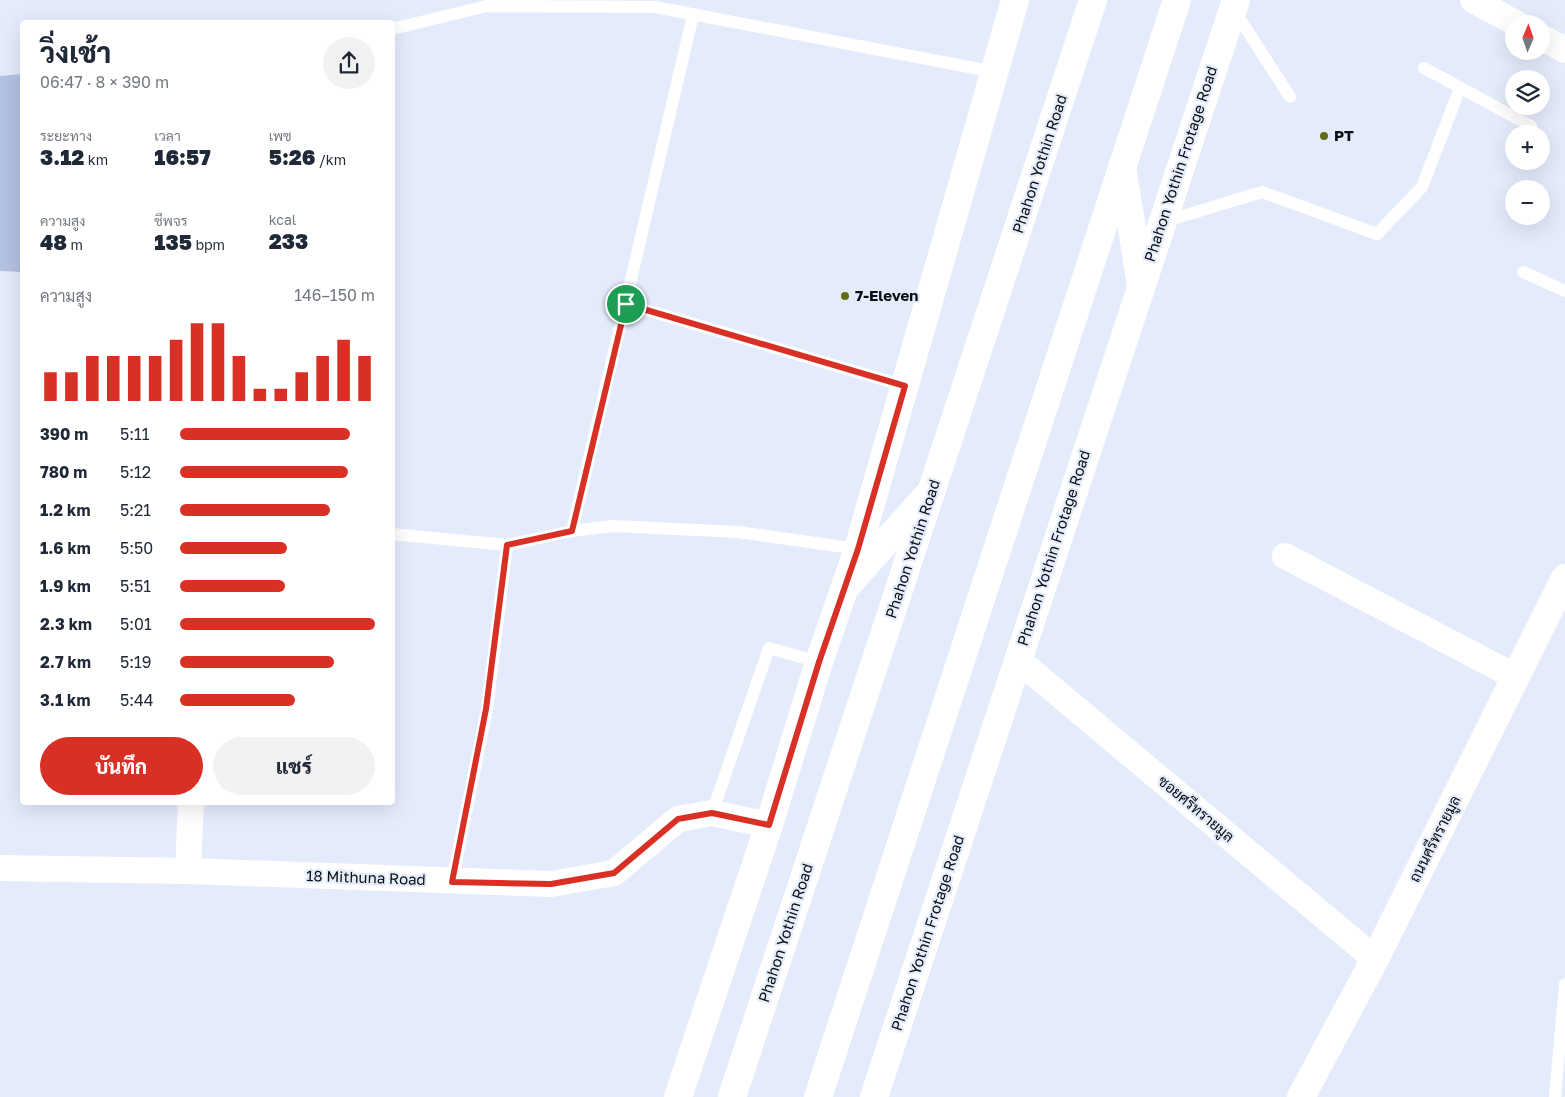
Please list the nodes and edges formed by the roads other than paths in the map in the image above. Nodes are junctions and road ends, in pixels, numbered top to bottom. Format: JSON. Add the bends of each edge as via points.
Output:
{"nodes":[{"id":1,"x":1015,"y":0,"type":"edge"},
{"id":2,"x":1093,"y":0,"type":"edge"},
{"id":3,"x":1177,"y":0,"type":"edge"},
{"id":4,"x":1473,"y":0,"type":"edge"},
{"id":5,"x":1234,"y":4,"type":"edge"},
{"id":6,"x":693,"y":15,"type":"junction"},
{"id":7,"x":1505,"y":17,"type":"edge"},
{"id":8,"x":395,"y":28,"type":"edge"},
{"id":9,"x":1550,"y":42,"type":"edge"},
{"id":10,"x":1565,"y":50,"type":"edge"},
{"id":11,"x":1424,"y":68,"type":"dead end"},
{"id":12,"x":995,"y":72,"type":"junction"},
{"id":13,"x":1460,"y":88,"type":"junction"},
{"id":14,"x":1290,"y":97,"type":"dead end"},
{"id":15,"x":1529,"y":125,"type":"edge"},
{"id":16,"x":1122,"y":163,"type":"junction"},
{"id":17,"x":1162,"y":222,"type":"junction"},
{"id":18,"x":1523,"y":272,"type":"dead end"},
{"id":19,"x":1141,"y":285,"type":"junction"},
{"id":20,"x":1565,"y":291,"type":"edge"},
{"id":21,"x":626,"y":304,"type":"junction"},
{"id":22,"x":905,"y":386,"type":"junction"},
{"id":23,"x":933,"y":490,"type":"junction"},
{"id":24,"x":572,"y":531,"type":"junction"},
{"id":25,"x":395,"y":534,"type":"edge"},
{"id":26,"x":507,"y":545,"type":"junction"},
{"id":27,"x":858,"y":549,"type":"junction"},
{"id":28,"x":1285,"y":556,"type":"dead end"},
{"id":29,"x":1565,"y":578,"type":"edge"},
{"id":30,"x":845,"y":588,"type":"junction"},
{"id":31,"x":1018,"y":660,"type":"junction"},
{"id":32,"x":819,"y":662,"type":"junction"},
{"id":33,"x":1516,"y":677,"type":"junction"},
{"id":34,"x":191,"y":805,"type":"edge"},
{"id":35,"x":712,"y":813,"type":"junction"},
{"id":36,"x":769,"y":825,"type":"junction"},
{"id":37,"x":0,"y":868,"type":"edge"},
{"id":38,"x":188,"y":871,"type":"junction"},
{"id":39,"x":452,"y":882,"type":"junction"},
{"id":40,"x":1375,"y":959,"type":"junction"},
{"id":41,"x":1565,"y":984,"type":"edge"},
{"id":42,"x":678,"y":1097,"type":"edge"},
{"id":43,"x":732,"y":1097,"type":"edge"},
{"id":44,"x":818,"y":1097,"type":"edge"},
{"id":45,"x":874,"y":1097,"type":"edge"},
{"id":46,"x":1301,"y":1097,"type":"edge"},
{"id":47,"x":1555,"y":1097,"type":"edge"}],
"edges":[{"from":1,"to":12,"type":"main road"},
{"from":2,"to":23,"type":"main road","name":"Phahon Yothin Road"},
{"from":3,"to":16,"type":"main road"},
{"from":4,"to":7,"type":"street"},
{"from":5,"to":14,"type":"lane"},
{"from":5,"to":17,"type":"main road","name":"Phahon Yothin Frotage Road"},
{"from":6,"to":8,"type":"lane","via":[[655,7],[488,6]]},
{"from":6,"to":12,"type":"lane"},
{"from":6,"to":21,"type":"lane"},
{"from":9,"to":10,"type":"street"},
{"from":11,"to":13,"type":"lane"},
{"from":12,"to":22,"type":"main road"},
{"from":13,"to":15,"type":"lane"},
{"from":13,"to":17,"type":"lane","via":[[1422,187],[1377,234],[1262,192]]},
{"from":16,"to":19,"type":"main road"},
{"from":16,"to":44,"type":"main road"},
{"from":17,"to":19,"type":"main road","name":"Phahon Yothin Frotage Road"},
{"from":18,"to":20,"type":"lane"},
{"from":19,"to":31,"type":"main road","name":"Phahon Yothin Frotage Road"},
{"from":21,"to":22,"type":"lane"},
{"from":21,"to":24,"type":"lane"},
{"from":22,"to":27,"type":"main road"},
{"from":23,"to":30,"type":"main road"},
{"from":23,"to":43,"type":"main road","name":"Phahon Yothin Road"},
{"from":24,"to":26,"type":"lane"},
{"from":24,"to":27,"type":"lane","via":[[613,526],[738,532]]},
{"from":25,"to":26,"type":"lane"},
{"from":26,"to":39,"type":"lane","via":[[486,709]]},
{"from":27,"to":30,"type":"main road"},
{"from":28,"to":33,"type":"street"},
{"from":29,"to":33,"type":"main road","name":"ถนนศรีทรายมูล"},
{"from":30,"to":32,"type":"main road"},
{"from":31,"to":40,"type":"street","name":"ซอยศรีทรายมูล"},
{"from":31,"to":45,"type":"main road","name":"Phahon Yothin Frotage Road"},
{"from":32,"to":35,"type":"lane","via":[[769,648]]},
{"from":32,"to":36,"type":"main road"},
{"from":33,"to":40,"type":"main road","name":"ถนนศรีทรายมูล"},
{"from":34,"to":38,"type":"street"},
{"from":35,"to":36,"type":"street","name":"18 Mithuna Road"},
{"from":35,"to":39,"type":"street","name":"18 Mithuna Road","via":[[678,819],[614,873],[551,884]]},
{"from":36,"to":42,"type":"main road"},
{"from":37,"to":38,"type":"street","name":"18 Mithuna Road"},
{"from":38,"to":39,"type":"street","name":"18 Mithuna Road"},
{"from":40,"to":46,"type":"main road","name":"ถนนศรีทรายมูล"},
{"from":41,"to":47,"type":"lane"}]}
